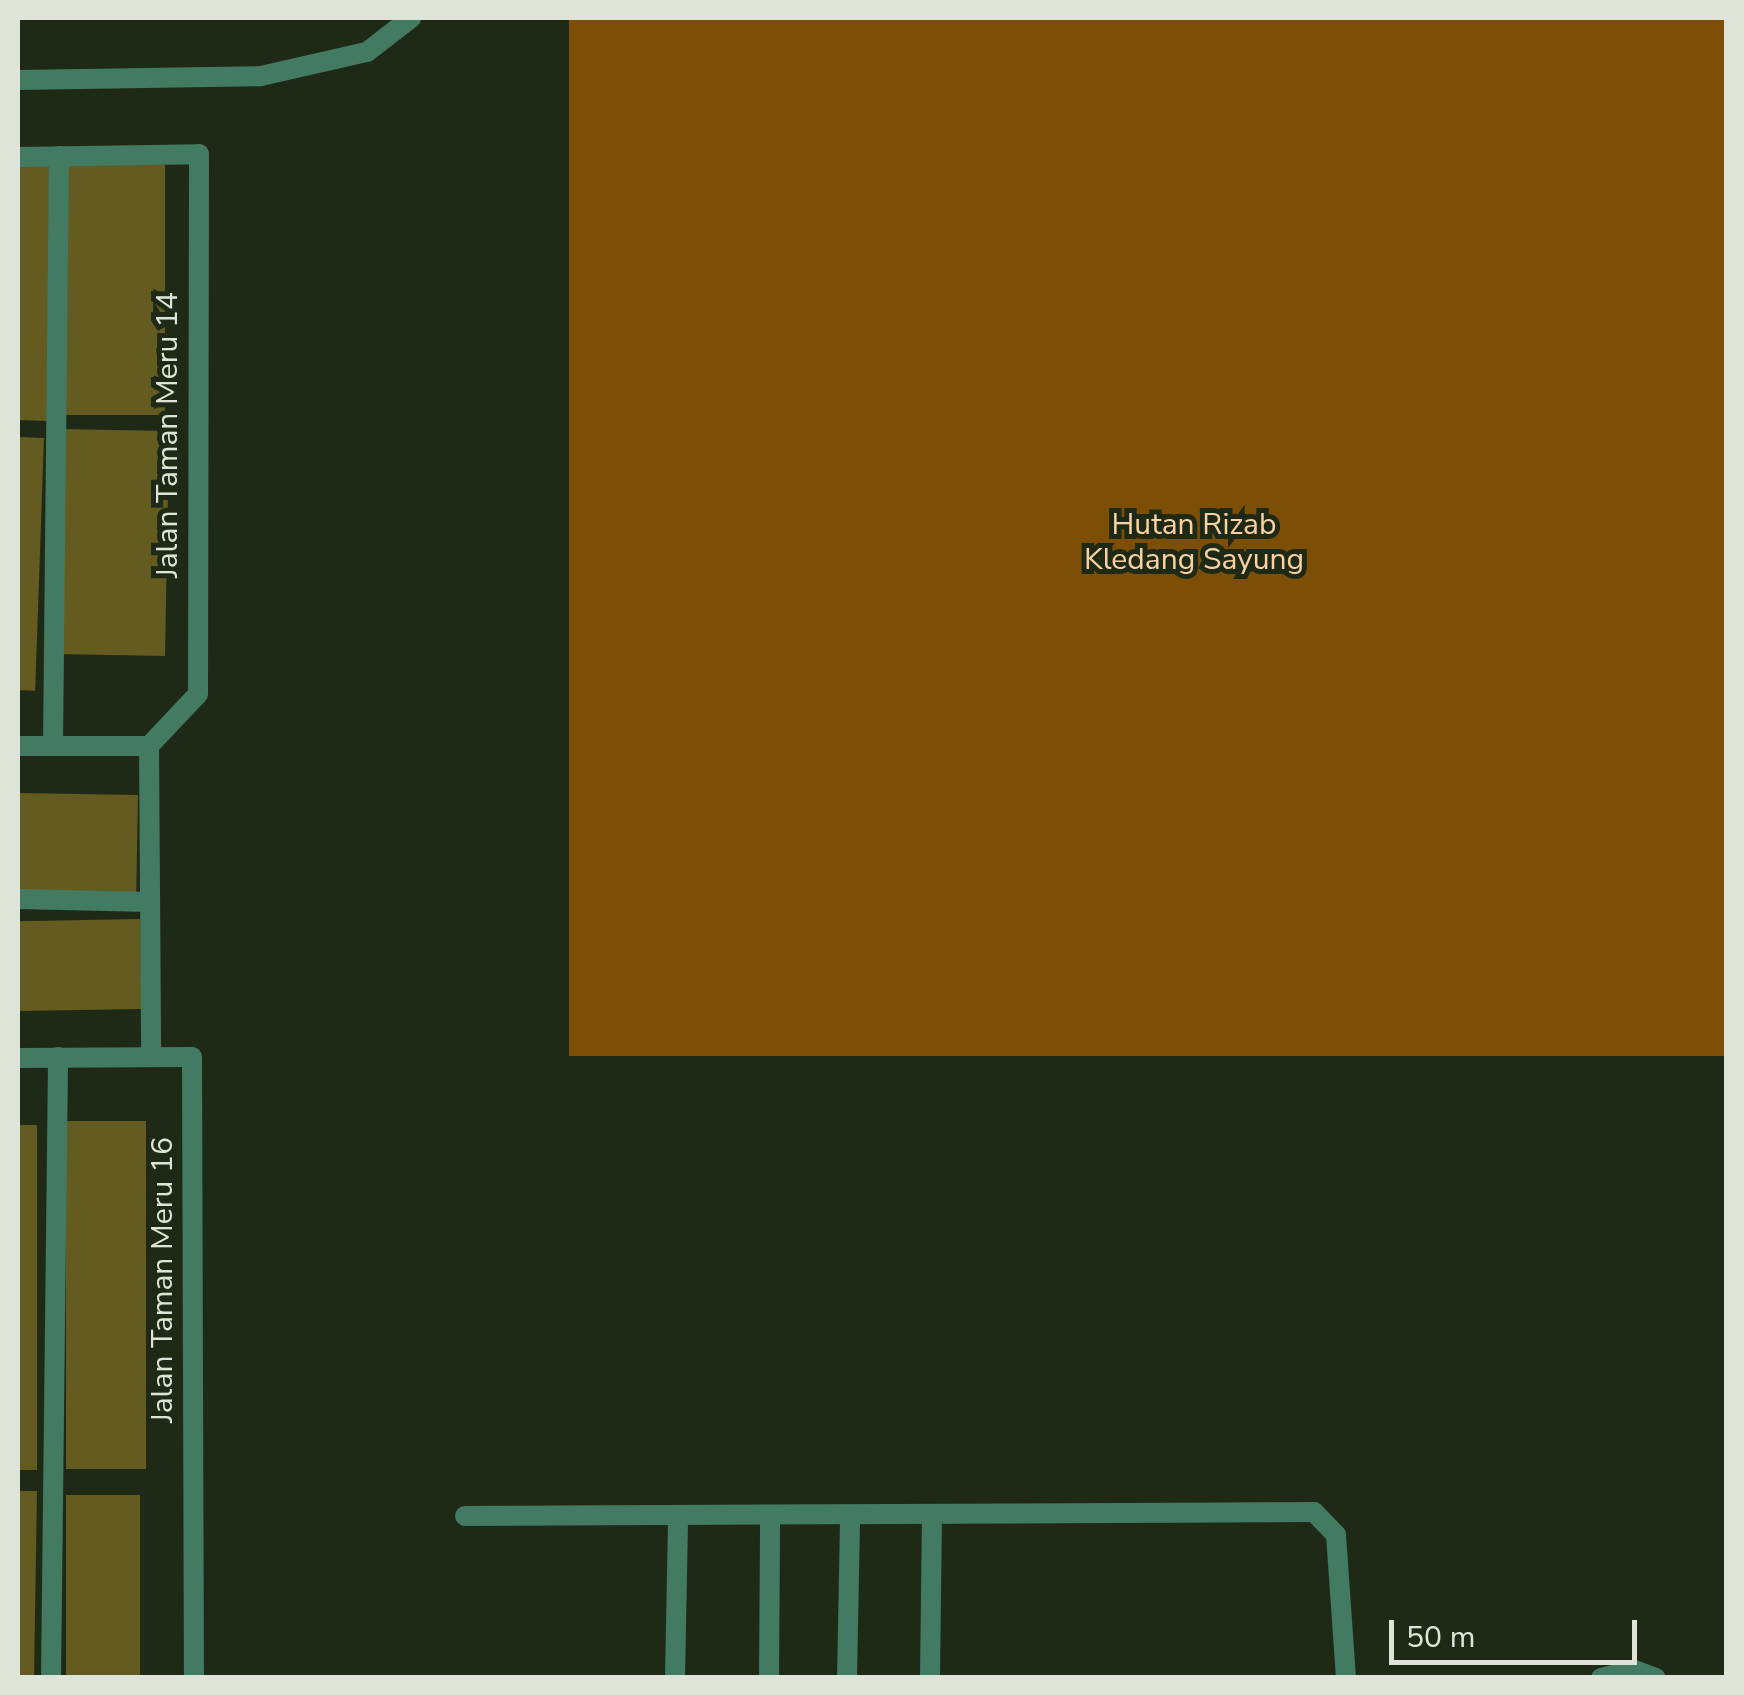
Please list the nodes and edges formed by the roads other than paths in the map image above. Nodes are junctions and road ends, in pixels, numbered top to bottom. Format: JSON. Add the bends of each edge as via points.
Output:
{"nodes":[{"id":1,"x":410,"y":18,"type":"edge"},
{"id":2,"x":18,"y":80,"type":"edge"},
{"id":3,"x":58,"y":156,"type":"junction"},
{"id":4,"x":18,"y":157,"type":"edge"},
{"id":5,"x":18,"y":746,"type":"edge"},
{"id":6,"x":53,"y":746,"type":"junction"},
{"id":7,"x":150,"y":746,"type":"junction"},
{"id":8,"x":18,"y":900,"type":"edge"},
{"id":9,"x":150,"y":902,"type":"junction"},
{"id":10,"x":151,"y":1057,"type":"junction"},
{"id":11,"x":18,"y":1058,"type":"edge"},
{"id":12,"x":58,"y":1058,"type":"junction"},
{"id":13,"x":932,"y":1514,"type":"junction"},
{"id":14,"x":850,"y":1515,"type":"junction"},
{"id":15,"x":465,"y":1516,"type":"dead end"},
{"id":16,"x":678,"y":1516,"type":"junction"},
{"id":17,"x":770,"y":1516,"type":"junction"},
{"id":18,"x":51,"y":1678,"type":"edge"},
{"id":19,"x":194,"y":1678,"type":"edge"},
{"id":20,"x":675,"y":1678,"type":"edge"},
{"id":21,"x":769,"y":1678,"type":"edge"},
{"id":22,"x":847,"y":1678,"type":"edge"},
{"id":23,"x":930,"y":1678,"type":"edge"},
{"id":24,"x":1346,"y":1678,"type":"edge"},
{"id":25,"x":1602,"y":1678,"type":"edge"},
{"id":26,"x":1656,"y":1678,"type":"edge"}],
"edges":[{"from":1,"to":2,"type":"street","via":[[368,52],[261,76]]},
{"from":3,"to":4,"type":"street","name":"Jalan Taman Meru 14"},
{"from":3,"to":6,"type":"street"},
{"from":3,"to":7,"type":"street","name":"Jalan Taman Meru 14","via":[[198,154],[198,694]]},
{"from":5,"to":6,"type":"street"},
{"from":6,"to":7,"type":"street"},
{"from":7,"to":9,"type":"street"},
{"from":8,"to":9,"type":"street"},
{"from":9,"to":10,"type":"street"},
{"from":10,"to":12,"type":"street","name":"Jalan Taman Meru 16"},
{"from":10,"to":19,"type":"street","name":"Jalan Taman Meru 16","via":[[192,1057]]},
{"from":11,"to":12,"type":"street","name":"Jalan Taman Meru 16"},
{"from":12,"to":18,"type":"street"},
{"from":13,"to":14,"type":"street"},
{"from":13,"to":23,"type":"street"},
{"from":13,"to":24,"type":"street","via":[[1314,1512],[1336,1535]]},
{"from":14,"to":17,"type":"street"},
{"from":14,"to":22,"type":"street"},
{"from":15,"to":16,"type":"street"},
{"from":16,"to":17,"type":"street"},
{"from":16,"to":20,"type":"street"},
{"from":17,"to":21,"type":"street"},
{"from":25,"to":26,"type":"street","via":[[1634,1670]]}]}
